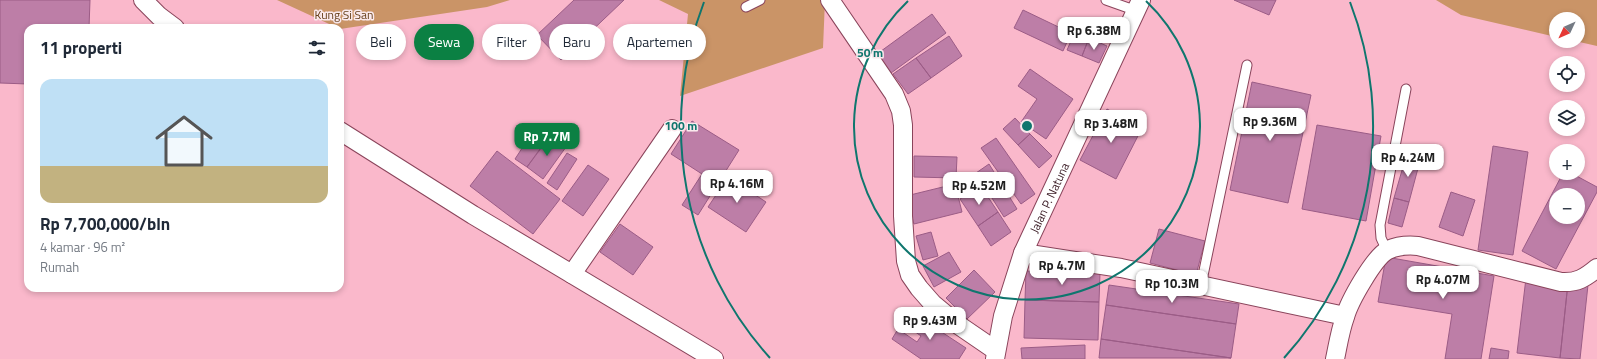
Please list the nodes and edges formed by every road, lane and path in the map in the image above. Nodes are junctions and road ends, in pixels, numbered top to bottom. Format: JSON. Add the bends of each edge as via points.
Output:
{"nodes":[{"id":1,"x":143,"y":0,"type":"edge"},
{"id":2,"x":760,"y":0,"type":"edge"},
{"id":3,"x":830,"y":0,"type":"edge"},
{"id":4,"x":1106,"y":0,"type":"edge"},
{"id":5,"x":1139,"y":6,"type":"edge"},
{"id":6,"x":746,"y":7,"type":"dead end"},
{"id":7,"x":170,"y":24,"type":"edge"},
{"id":8,"x":1247,"y":65,"type":"dead end"},
{"id":9,"x":1406,"y":89,"type":"dead end"},
{"id":10,"x":672,"y":130,"type":"dead end"},
{"id":11,"x":344,"y":134,"type":"edge"},
{"id":12,"x":1387,"y":251,"type":"junction"},
{"id":13,"x":1023,"y":253,"type":"junction"},
{"id":14,"x":1597,"y":268,"type":"edge"},
{"id":15,"x":572,"y":274,"type":"junction"},
{"id":16,"x":1201,"y":286,"type":"junction"},
{"id":17,"x":1345,"y":316,"type":"junction"},
{"id":18,"x":995,"y":355,"type":"edge"},
{"id":19,"x":714,"y":359,"type":"edge"},
{"id":20,"x":1335,"y":359,"type":"edge"}],
"edges":[{"from":1,"to":7,"type":"street"},
{"from":2,"to":6,"type":"lane"},
{"from":3,"to":18,"type":"street","via":[[894,94],[900,111],[903,125],[903,216],[906,261],[910,275],[933,304]]},
{"from":4,"to":5,"type":"lane"},
{"from":5,"to":13,"type":"street","name":"Jalan P. Natuna"},
{"from":8,"to":16,"type":"lane"},
{"from":9,"to":12,"type":"lane","via":[[1380,225],[1381,238]]},
{"from":10,"to":15,"type":"street"},
{"from":11,"to":15,"type":"street"},
{"from":12,"to":14,"type":"street","via":[[1408,245],[1418,246],[1561,282],[1585,278]]},
{"from":12,"to":17,"type":"street","via":[[1370,269]]},
{"from":13,"to":16,"type":"street","via":[[1121,268]]},
{"from":13,"to":18,"type":"street","name":"Jalan P. Natuna","via":[[1003,316]]},
{"from":15,"to":19,"type":"street"},
{"from":16,"to":17,"type":"street"},
{"from":17,"to":20,"type":"street"}]}
